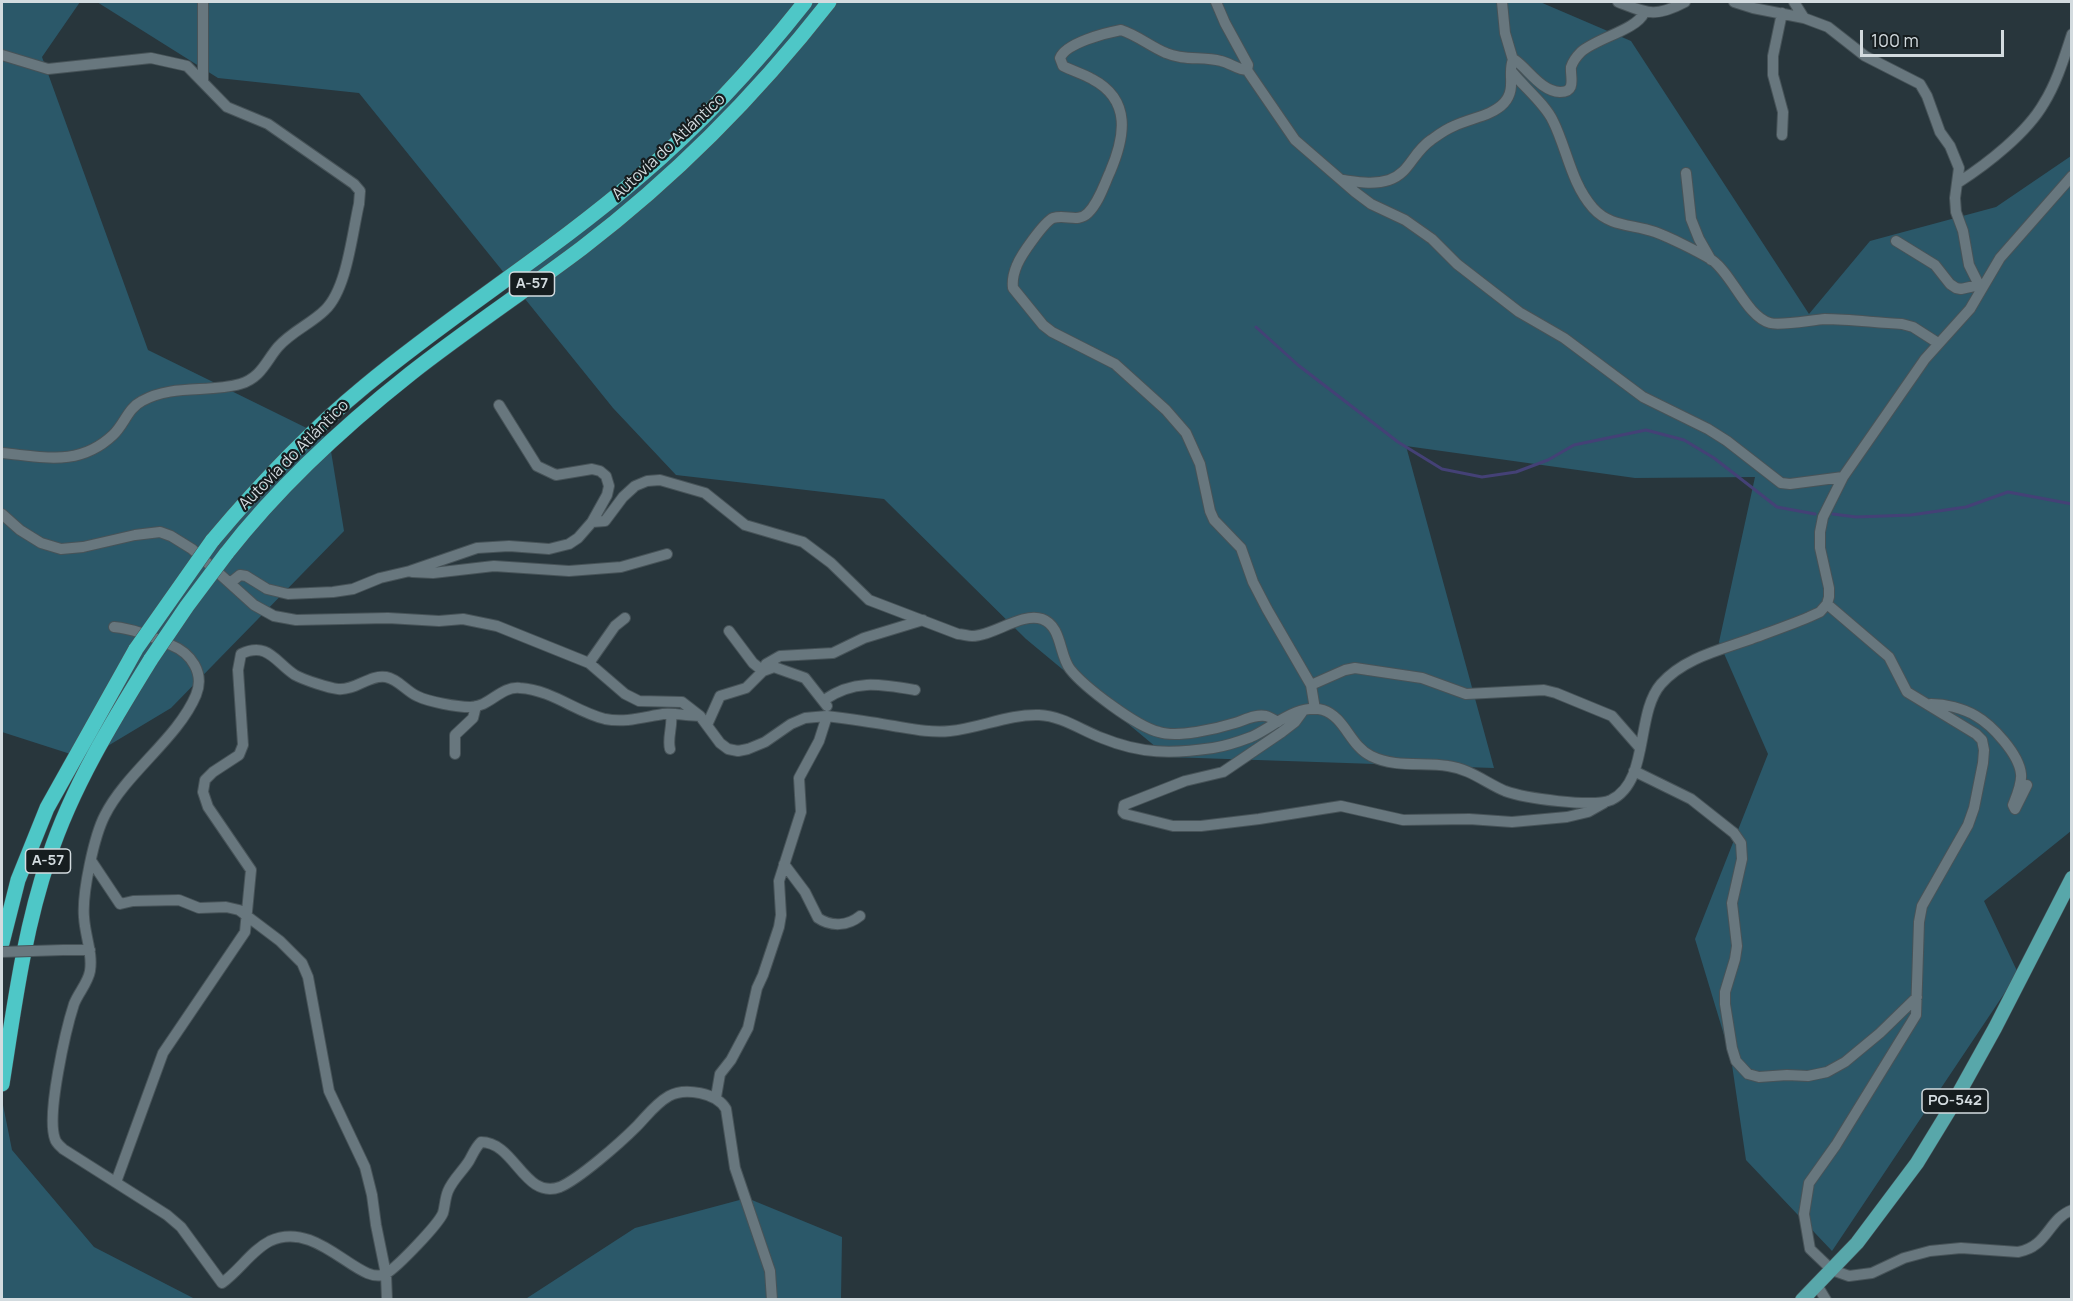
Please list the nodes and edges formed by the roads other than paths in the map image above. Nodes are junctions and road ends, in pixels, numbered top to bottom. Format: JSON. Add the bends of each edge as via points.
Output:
{"nodes":[{"id":1,"x":203,"y":2,"type":"edge"},
{"id":2,"x":805,"y":2,"type":"edge"},
{"id":3,"x":829,"y":2,"type":"edge"},
{"id":4,"x":1216,"y":2,"type":"edge"},
{"id":5,"x":1502,"y":2,"type":"edge"},
{"id":6,"x":1618,"y":2,"type":"edge"},
{"id":7,"x":1684,"y":2,"type":"edge"},
{"id":8,"x":1734,"y":2,"type":"edge"},
{"id":9,"x":1794,"y":2,"type":"edge"},
{"id":10,"x":1644,"y":13,"type":"junction"},
{"id":11,"x":1782,"y":13,"type":"junction"},
{"id":12,"x":1804,"y":18,"type":"junction"},
{"id":13,"x":2072,"y":34,"type":"edge"},
{"id":14,"x":2,"y":55,"type":"edge"},
{"id":15,"x":1512,"y":60,"type":"junction"},
{"id":16,"x":1247,"y":70,"type":"junction"},
{"id":17,"x":1512,"y":72,"type":"junction"},
{"id":18,"x":203,"y":82,"type":"junction"},
{"id":19,"x":1782,"y":135,"type":"dead end"},
{"id":20,"x":1686,"y":173,"type":"dead end"},
{"id":21,"x":2072,"y":176,"type":"edge"},
{"id":22,"x":1342,"y":180,"type":"junction"},
{"id":23,"x":1959,"y":182,"type":"junction"},
{"id":24,"x":1896,"y":241,"type":"dead end"},
{"id":25,"x":1712,"y":260,"type":"junction"},
{"id":26,"x":1980,"y":287,"type":"junction"},
{"id":27,"x":1938,"y":344,"type":"junction"},
{"id":28,"x":499,"y":405,"type":"dead end"},
{"id":29,"x":2,"y":453,"type":"edge"},
{"id":30,"x":1843,"y":477,"type":"junction"},
{"id":31,"x":2,"y":514,"type":"edge"},
{"id":32,"x":592,"y":522,"type":"junction"},
{"id":33,"x":667,"y":554,"type":"dead end"},
{"id":34,"x":410,"y":571,"type":"junction"},
{"id":35,"x":230,"y":583,"type":"junction"},
{"id":36,"x":1827,"y":604,"type":"junction"},
{"id":37,"x":625,"y":618,"type":"dead end"},
{"id":38,"x":923,"y":620,"type":"junction"},
{"id":39,"x":114,"y":627,"type":"dead end"},
{"id":40,"x":729,"y":631,"type":"dead end"},
{"id":41,"x":589,"y":663,"type":"junction"},
{"id":42,"x":763,"y":671,"type":"junction"},
{"id":43,"x":1311,"y":685,"type":"junction"},
{"id":44,"x":915,"y":690,"type":"dead end"},
{"id":45,"x":824,"y":700,"type":"junction"},
{"id":46,"x":1928,"y":704,"type":"junction"},
{"id":47,"x":476,"y":706,"type":"junction"},
{"id":48,"x":1309,"y":710,"type":"junction"},
{"id":49,"x":671,"y":714,"type":"junction"},
{"id":50,"x":700,"y":716,"type":"junction"},
{"id":51,"x":829,"y":716,"type":"junction"},
{"id":52,"x":1278,"y":722,"type":"junction"},
{"id":53,"x":707,"y":725,"type":"junction"},
{"id":54,"x":1640,"y":748,"type":"junction"},
{"id":55,"x":670,"y":749,"type":"dead end"},
{"id":56,"x":455,"y":754,"type":"dead end"},
{"id":57,"x":1634,"y":771,"type":"junction"},
{"id":58,"x":2027,"y":785,"type":"dead end"},
{"id":59,"x":1606,"y":801,"type":"junction"},
{"id":60,"x":92,"y":862,"type":"junction"},
{"id":61,"x":784,"y":864,"type":"junction"},
{"id":62,"x":2072,"y":878,"type":"edge"},
{"id":63,"x":248,"y":916,"type":"junction"},
{"id":64,"x":860,"y":916,"type":"dead end"},
{"id":65,"x":2,"y":943,"type":"edge"},
{"id":66,"x":90,"y":950,"type":"junction"},
{"id":67,"x":2,"y":952,"type":"edge"},
{"id":68,"x":1917,"y":997,"type":"junction"},
{"id":69,"x":2,"y":1084,"type":"edge"},
{"id":70,"x":716,"y":1097,"type":"junction"},
{"id":71,"x":116,"y":1182,"type":"junction"},
{"id":72,"x":2072,"y":1210,"type":"edge"},
{"id":73,"x":1832,"y":1270,"type":"junction"},
{"id":74,"x":386,"y":1274,"type":"junction"},
{"id":75,"x":1817,"y":1285,"type":"junction"},
{"id":76,"x":387,"y":1299,"type":"edge"},
{"id":77,"x":772,"y":1299,"type":"edge"},
{"id":78,"x":1803,"y":1299,"type":"edge"},
{"id":79,"x":1826,"y":1299,"type":"edge"}],
"edges":[{"from":1,"to":18,"type":"street"},
{"from":2,"to":65,"type":"highway","name":"Autovía do Atlántico","number":"A-57","bridge":true,"via":[[723,96],[641,175],[549,250],[397,360],[350,399],[266,478],[212,541],[136,649],[47,808],[18,880]]},
{"from":3,"to":69,"type":"highway","name":"Autovía do Atlántico","number":"A-57","bridge":true,"via":[[746,100],[672,173],[582,248],[372,405],[290,481],[226,554],[151,659],[67,812],[49,857],[27,946]]},
{"from":4,"to":16,"type":"street"},
{"from":5,"to":15,"type":"street"},
{"from":6,"to":10,"type":"street"},
{"from":7,"to":10,"type":"street"},
{"from":8,"to":11,"type":"street"},
{"from":9,"to":12,"type":"street"},
{"from":10,"to":15,"type":"street","via":[[1578,55],[1571,70],[1571,86],[1563,92],[1551,89]]},
{"from":11,"to":12,"type":"street"},
{"from":11,"to":19,"type":"street","via":[[1773,56],[1773,75],[1783,112]]},
{"from":12,"to":23,"type":"street","via":[[1828,27],[1865,56],[1920,84],[1940,132],[1955,155]]},
{"from":13,"to":23,"type":"street","via":[[2054,86],[2033,119]]},
{"from":14,"to":18,"type":"street","via":[[48,69],[151,58],[187,66]]},
{"from":15,"to":17,"type":"street"},
{"from":16,"to":22,"type":"street","via":[[1295,140]]},
{"from":16,"to":43,"type":"street","via":[[1219,60],[1166,54],[1121,30],[1066,50],[1060,58],[1063,66],[1101,85],[1118,105],[1124,124],[1119,146],[1091,210],[1083,217],[1056,217],[1046,223],[1021,257],[1012,281],[1015,291],[1052,332],[1115,364],[1179,423],[1200,464],[1214,520],[1241,548],[1253,582]]},
{"from":17,"to":22,"type":"street","via":[[1511,88],[1504,103],[1422,146],[1401,174],[1380,182]]},
{"from":17,"to":25,"type":"street","via":[[1546,109],[1578,184],[1602,217],[1654,231]]},
{"from":18,"to":29,"type":"street","via":[[227,107],[268,124],[360,191],[336,299],[278,347],[252,379],[240,384],[169,392],[142,401],[115,434],[81,456],[61,459]]},
{"from":20,"to":25,"type":"street","via":[[1691,219]]},
{"from":21,"to":26,"type":"street","via":[[2000,258]]},
{"from":22,"to":30,"type":"street","via":[[1371,204],[1406,220],[1432,239],[1457,264],[1519,312],[1564,338],[1643,397],[1727,441],[1781,483]]},
{"from":23,"to":26,"type":"street","via":[[1956,212],[1969,265]]},
{"from":24,"to":26,"type":"street","via":[[1935,266],[1956,288]]},
{"from":25,"to":27,"type":"street","via":[[1755,312],[1771,323],[1826,319],[1902,324]]},
{"from":26,"to":27,"type":"street","via":[[1970,309]]},
{"from":27,"to":30,"type":"street"},
{"from":28,"to":32,"type":"street","via":[[537,466],[556,475],[592,469],[606,476],[607,495]]},
{"from":30,"to":36,"type":"street","via":[[1820,532],[1829,588]]},
{"from":31,"to":35,"type":"street","via":[[20,530],[61,549],[160,532],[192,549]]},
{"from":32,"to":34,"type":"street","via":[[578,538],[560,548],[477,548]]},
{"from":32,"to":38,"type":"street","via":[[605,521],[623,497],[647,481],[660,480],[694,490],[745,525],[803,542],[869,600]]},
{"from":33,"to":34,"type":"street","via":[[621,567],[569,571],[494,566],[417,574]]},
{"from":34,"to":35,"type":"street","via":[[333,592],[288,594],[267,589],[240,575]]},
{"from":35,"to":41,"type":"street","via":[[254,605],[274,616],[296,620],[482,621]]},
{"from":36,"to":46,"type":"street","via":[[1889,657],[1907,692]]},
{"from":36,"to":54,"type":"street","via":[[1809,617],[1680,667],[1653,696]]},
{"from":37,"to":41,"type":"street"},
{"from":38,"to":42,"type":"street","via":[[864,638],[833,653],[780,656],[766,664]]},
{"from":38,"to":52,"type":"street","via":[[972,636],[1029,618],[1042,619],[1052,626],[1070,668],[1101,697],[1155,732],[1174,734],[1219,728],[1265,716]]},
{"from":39,"to":60,"type":"street","via":[[132,628],[191,657],[198,670],[198,686],[182,718],[105,814]]},
{"from":40,"to":42,"type":"street"},
{"from":41,"to":50,"type":"street","via":[[631,698],[682,702]]},
{"from":42,"to":45,"type":"street","via":[[774,667],[805,678]]},
{"from":42,"to":53,"type":"street","via":[[746,688],[720,696]]},
{"from":43,"to":48,"type":"street"},
{"from":43,"to":54,"type":"street","via":[[1355,668],[1422,678],[1466,694],[1544,690],[1612,716]]},
{"from":44,"to":45,"type":"street","via":[[871,684],[851,686]]},
{"from":45,"to":51,"type":"street"},
{"from":46,"to":58,"type":"street","via":[[1974,714],[2011,751],[2021,775],[2015,808]]},
{"from":46,"to":68,"type":"street","via":[[1976,734],[1984,750],[1968,825],[1923,906]]},
{"from":47,"to":49,"type":"street","via":[[519,687],[554,696],[607,720]]},
{"from":47,"to":56,"type":"street","via":[[473,718],[455,735]]},
{"from":47,"to":63,"type":"street","via":[[417,696],[388,677],[337,689],[295,675],[265,651],[241,654],[238,670],[243,745],[239,755],[205,780],[202,792],[251,870]]},
{"from":48,"to":52,"type":"street"},
{"from":48,"to":59,"type":"street","via":[[1331,713],[1359,748],[1381,760],[1459,768],[1503,790],[1532,798]]},
{"from":48,"to":59,"type":"street","via":[[1223,772],[1185,781],[1130,802],[1124,805],[1123,812],[1173,826],[1228,824],[1341,806],[1403,820],[1512,822],[1567,817],[1588,812]]},
{"from":49,"to":50,"type":"street"},
{"from":49,"to":55,"type":"street"},
{"from":50,"to":53,"type":"street"},
{"from":51,"to":52,"type":"street","via":[[948,731],[1039,715],[1055,717],[1124,746],[1166,753],[1235,743]]},
{"from":51,"to":53,"type":"street","via":[[805,718],[765,742],[738,751],[720,743]]},
{"from":51,"to":61,"type":"street","via":[[800,774],[801,812]]},
{"from":54,"to":57,"type":"street"},
{"from":57,"to":59,"type":"street","via":[[1624,789]]},
{"from":57,"to":68,"type":"street","via":[[1691,799],[1734,832],[1741,843],[1742,859],[1732,903],[1737,946],[1725,1004],[1736,1061],[1748,1074],[1808,1076],[1827,1072],[1880,1034]]},
{"from":60,"to":63,"type":"street","via":[[120,904],[133,900],[179,900],[206,909],[239,910]]},
{"from":60,"to":66,"type":"street","via":[[84,912]]},
{"from":61,"to":64,"type":"street","via":[[818,918],[833,924],[849,923]]},
{"from":61,"to":70,"type":"street","via":[[779,881],[779,927],[757,988],[748,1028],[720,1074]]},
{"from":62,"to":73,"type":"main road","number":"PO-542","via":[[1995,1028],[1917,1163]]},
{"from":63,"to":71,"type":"street","via":[[240,943],[163,1053]]},
{"from":63,"to":74,"type":"street","via":[[280,940],[302,963],[308,977],[329,1091],[365,1167]]},
{"from":66,"to":67,"type":"street","bridge":true},
{"from":66,"to":71,"type":"street","via":[[90,974],[75,1001],[60,1066],[54,1138],[63,1149]]},
{"from":68,"to":73,"type":"street","via":[[1916,1015],[1809,1183],[1804,1214],[1810,1249]]},
{"from":70,"to":74,"type":"street","via":[[687,1092],[671,1095],[575,1179],[558,1187],[543,1188],[530,1181],[503,1150],[490,1142],[481,1142],[447,1192],[442,1214]]},
{"from":70,"to":77,"type":"street","via":[[726,1109],[735,1168],[770,1271]]},
{"from":71,"to":74,"type":"street","via":[[181,1227],[222,1283],[270,1242],[298,1236],[312,1240],[363,1272]]},
{"from":72,"to":73,"type":"street","via":[[2027,1251],[1960,1248],[1918,1253],[1862,1276]]},
{"from":73,"to":75,"type":"main road","number":"PO-542"},
{"from":74,"to":76,"type":"street"},
{"from":75,"to":78,"type":"main road","number":"PO-542"},
{"from":75,"to":79,"type":"street"}]}
